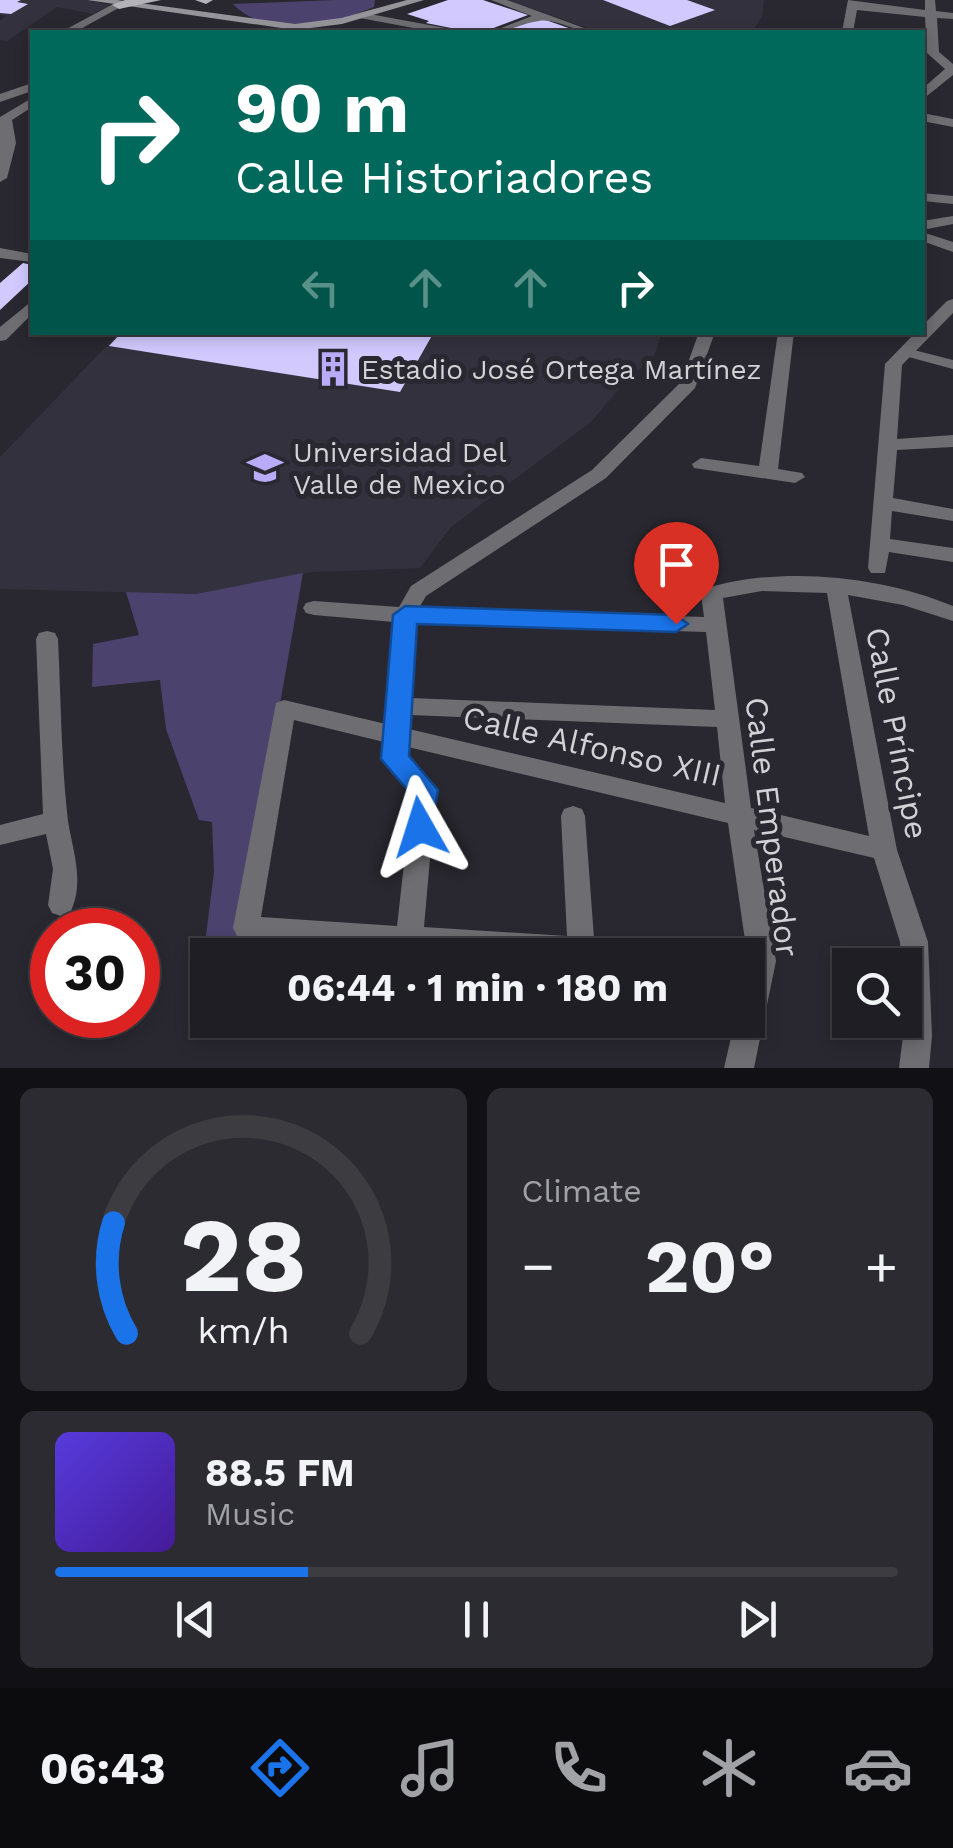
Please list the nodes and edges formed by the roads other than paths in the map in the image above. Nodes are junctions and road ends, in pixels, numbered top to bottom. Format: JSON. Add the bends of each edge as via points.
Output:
{"nodes":[{"id":1,"x":92,"y":0,"type":"edge"},
{"id":2,"x":154,"y":0,"type":"edge"},
{"id":3,"x":384,"y":0,"type":"edge"},
{"id":4,"x":419,"y":0,"type":"edge"},
{"id":5,"x":496,"y":0,"type":"edge"},
{"id":6,"x":853,"y":3,"type":"edge"},
{"id":7,"x":119,"y":4,"type":"junction"},
{"id":8,"x":225,"y":4,"type":"edge"},
{"id":9,"x":930,"y":7,"type":"edge"},
{"id":10,"x":366,"y":16,"type":"junction"},
{"id":11,"x":542,"y":16,"type":"junction"},
{"id":12,"x":953,"y":16,"type":"edge"},
{"id":13,"x":250,"y":22,"type":"junction"},
{"id":14,"x":71,"y":30,"type":"edge"},
{"id":15,"x":302,"y":30,"type":"edge"},
{"id":16,"x":441,"y":30,"type":"edge"},
{"id":17,"x":502,"y":30,"type":"edge"},
{"id":18,"x":583,"y":30,"type":"edge"},
{"id":19,"x":847,"y":30,"type":"edge"},
{"id":20,"x":948,"y":77,"type":"edge"},
{"id":21,"x":30,"y":87,"type":"edge"},
{"id":22,"x":925,"y":94,"type":"edge"},
{"id":23,"x":0,"y":98,"type":"edge"},
{"id":24,"x":30,"y":103,"type":"edge"},
{"id":25,"x":925,"y":117,"type":"edge"},
{"id":26,"x":953,"y":123,"type":"edge"},
{"id":27,"x":0,"y":178,"type":"edge"},
{"id":28,"x":925,"y":197,"type":"edge"},
{"id":29,"x":953,"y":200,"type":"edge"},
{"id":30,"x":953,"y":220,"type":"edge"},
{"id":31,"x":925,"y":225,"type":"edge"},
{"id":32,"x":925,"y":237,"type":"edge"},
{"id":33,"x":953,"y":247,"type":"edge"},
{"id":34,"x":0,"y":253,"type":"edge"},
{"id":35,"x":30,"y":258,"type":"edge"},
{"id":36,"x":30,"y":308,"type":"edge"},
{"id":37,"x":951,"y":309,"type":"edge"},
{"id":38,"x":925,"y":334,"type":"edge"},
{"id":39,"x":705,"y":335,"type":"edge"},
{"id":40,"x":786,"y":335,"type":"edge"},
{"id":41,"x":924,"y":335,"type":"edge"},
{"id":42,"x":0,"y":336,"type":"edge"},
{"id":43,"x":906,"y":352,"type":"junction"},
{"id":44,"x":953,"y":365,"type":"edge"},
{"id":45,"x":953,"y":441,"type":"edge"},
{"id":46,"x":888,"y":445,"type":"junction"},
{"id":47,"x":701,"y":464,"type":"dead end"},
{"id":48,"x":768,"y":473,"type":"junction"},
{"id":49,"x":795,"y":477,"type":"dead end"},
{"id":50,"x":884,"y":504,"type":"junction"},
{"id":51,"x":953,"y":515,"type":"edge"},
{"id":52,"x":881,"y":544,"type":"junction"},
{"id":53,"x":953,"y":555,"type":"edge"},
{"id":54,"x":878,"y":568,"type":"dead end"},
{"id":55,"x":836,"y":586,"type":"junction"},
{"id":56,"x":314,"y":608,"type":"dead end"},
{"id":57,"x":953,"y":614,"type":"edge"},
{"id":58,"x":405,"y":615,"type":"junction"},
{"id":59,"x":714,"y":625,"type":"junction"},
{"id":60,"x":47,"y":639,"type":"dead end"},
{"id":61,"x":397,"y":706,"type":"junction"},
{"id":62,"x":726,"y":720,"type":"junction"},
{"id":63,"x":396,"y":732,"type":"junction"},
{"id":64,"x":739,"y":814,"type":"junction"},
{"id":65,"x":574,"y":816,"type":"dead end"},
{"id":66,"x":56,"y":821,"type":"junction"},
{"id":67,"x":0,"y":835,"type":"edge"},
{"id":68,"x":884,"y":850,"type":"junction"},
{"id":69,"x":62,"y":905,"type":"dead end"},
{"id":70,"x":393,"y":938,"type":"edge"},
{"id":71,"x":408,"y":938,"type":"edge"},
{"id":72,"x":581,"y":938,"type":"edge"},
{"id":73,"x":753,"y":938,"type":"edge"},
{"id":74,"x":743,"y":1038,"type":"edge"},
{"id":75,"x":739,"y":1068,"type":"edge"},
{"id":76,"x":914,"y":1068,"type":"edge"}],
"edges":[{"from":1,"to":7,"type":"main road"},
{"from":2,"to":7,"type":"main road"},
{"from":3,"to":10,"type":"main road"},
{"from":4,"to":10,"type":"main road"},
{"from":5,"to":11,"type":"street"},
{"from":6,"to":9,"type":"street"},
{"from":6,"to":19,"type":"street"},
{"from":7,"to":13,"type":"main road"},
{"from":7,"to":14,"type":"street"},
{"from":8,"to":13,"type":"main road"},
{"from":9,"to":12,"type":"street"},
{"from":9,"to":20,"type":"street","via":[[933,53],[952,69]]},
{"from":10,"to":15,"type":"main road"},
{"from":10,"to":16,"type":"street"},
{"from":11,"to":17,"type":"street"},
{"from":11,"to":18,"type":"street"},
{"from":13,"to":15,"type":"main road"},
{"from":20,"to":22,"type":"street"},
{"from":21,"to":23,"type":"street"},
{"from":24,"to":27,"type":"street","via":[[5,120],[9,143]]},
{"from":25,"to":26,"type":"street"},
{"from":28,"to":29,"type":"street"},
{"from":30,"to":31,"type":"street"},
{"from":32,"to":33,"type":"street"},
{"from":34,"to":35,"type":"street"},
{"from":36,"to":42,"type":"street"},
{"from":37,"to":38,"type":"street"},
{"from":39,"to":58,"type":"street","via":[[689,384],[599,474],[450,567],[418,592]]},
{"from":40,"to":48,"type":"street"},
{"from":41,"to":43,"type":"street"},
{"from":43,"to":44,"type":"street"},
{"from":43,"to":46,"type":"street","via":[[894,364]]},
{"from":45,"to":46,"type":"street"},
{"from":46,"to":50,"type":"street"},
{"from":47,"to":48,"type":"street"},
{"from":48,"to":49,"type":"street"},
{"from":50,"to":51,"type":"street"},
{"from":50,"to":52,"type":"street"},
{"from":52,"to":53,"type":"street"},
{"from":52,"to":54,"type":"street"},
{"from":55,"to":57,"type":"street","via":[[909,598]]},
{"from":55,"to":59,"type":"street","name":"Calle Emperador","via":[[724,587],[712,594]]},
{"from":55,"to":68,"type":"street","name":"Calle Príncipe"},
{"from":56,"to":58,"type":"street"},
{"from":58,"to":59,"type":"street"},
{"from":58,"to":61,"type":"street"},
{"from":59,"to":62,"type":"street","name":"Calle Emperador"},
{"from":60,"to":66,"type":"street"},
{"from":61,"to":62,"type":"street"},
{"from":61,"to":63,"type":"street"},
{"from":62,"to":64,"type":"street","name":"Calle Emperador"},
{"from":63,"to":64,"type":"street","name":"Calle Alfonso XIII"},
{"from":63,"to":70,"type":"street","name":"Calle Alfonso XIII","via":[[284,708],[246,928]]},
{"from":63,"to":71,"type":"street","via":[[395,759],[424,790]]},
{"from":64,"to":68,"type":"street","name":"Calle Alfonso XIII"},
{"from":64,"to":73,"type":"street","name":"Calle Emperador"},
{"from":65,"to":72,"type":"street"},
{"from":66,"to":67,"type":"street"},
{"from":66,"to":69,"type":"street","via":[[66,869]]},
{"from":68,"to":76,"type":"street","name":"Calle Príncipe","via":[[914,942]]},
{"from":74,"to":75,"type":"street","name":"Calle Emperador"}]}
